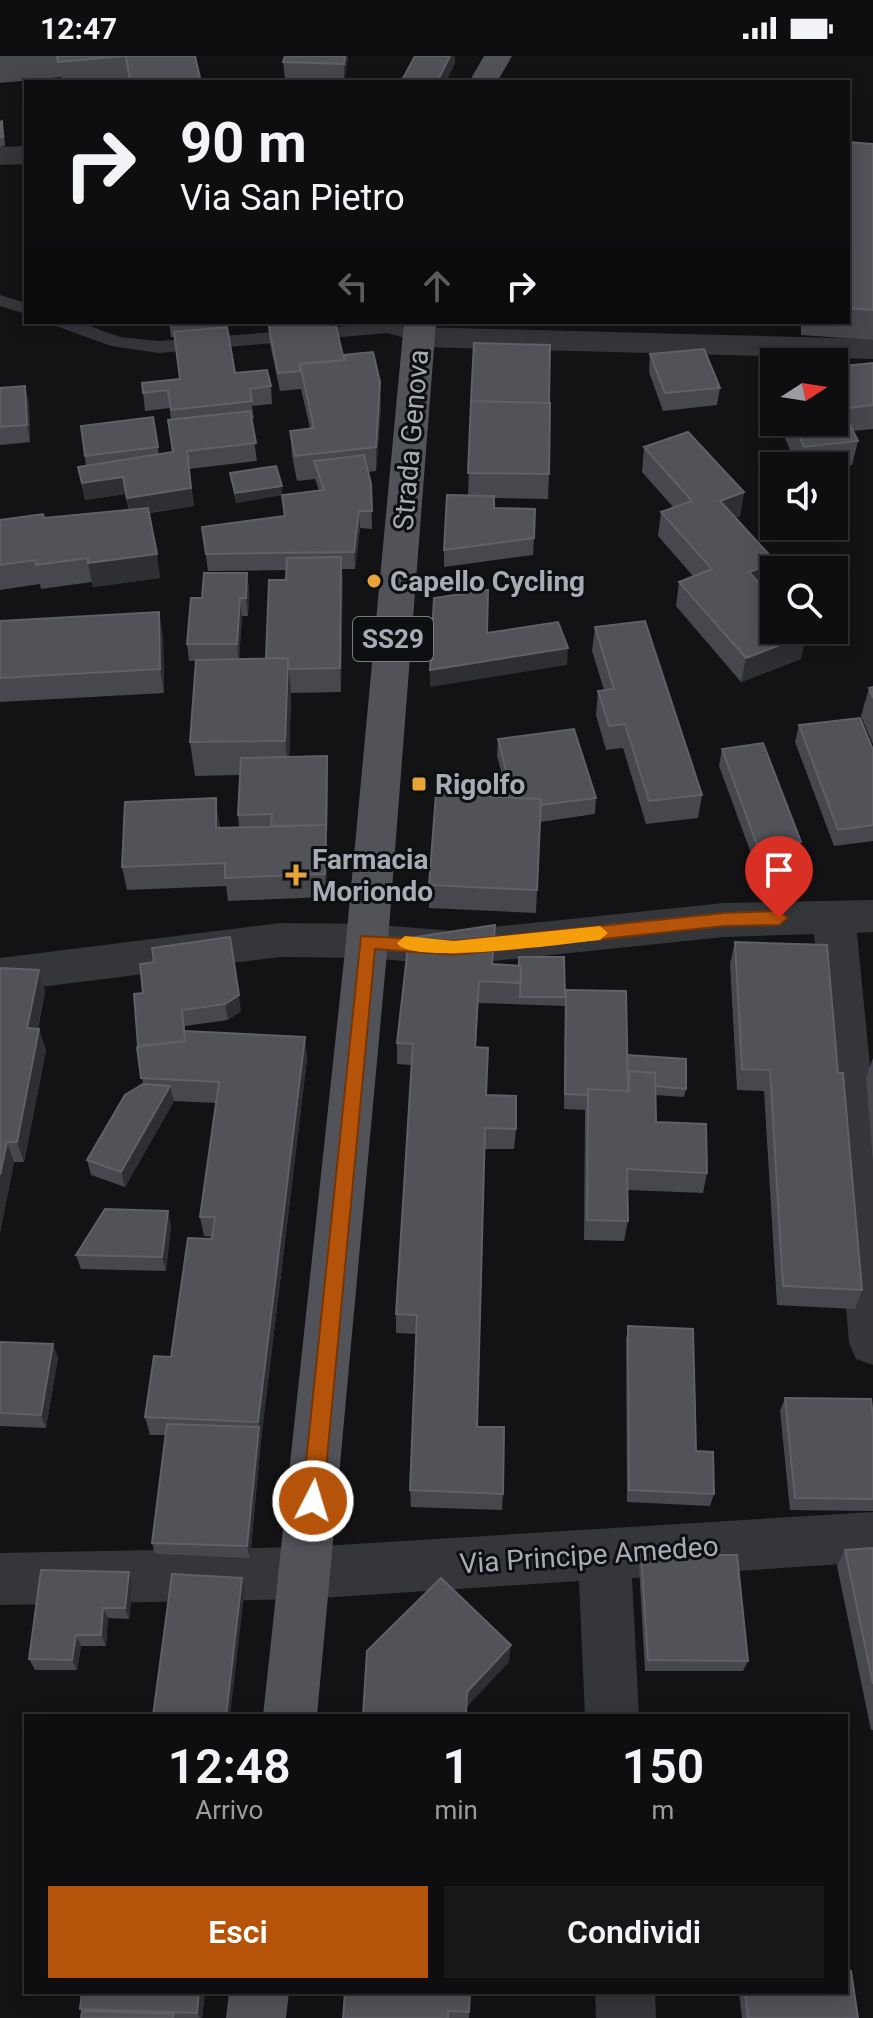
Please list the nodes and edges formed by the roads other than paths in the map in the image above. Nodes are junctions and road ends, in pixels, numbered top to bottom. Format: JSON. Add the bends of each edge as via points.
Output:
{"nodes":[{"id":1,"x":498,"y":56,"type":"edge"},
{"id":2,"x":484,"y":80,"type":"edge"},
{"id":3,"x":24,"y":155,"type":"edge"},
{"id":4,"x":0,"y":156,"type":"edge"},
{"id":5,"x":0,"y":300,"type":"edge"},
{"id":6,"x":24,"y":308,"type":"edge"},
{"id":7,"x":68,"y":324,"type":"edge"},
{"id":8,"x":420,"y":329,"type":"edge"},
{"id":9,"x":873,"y":349,"type":"edge"},
{"id":10,"x":853,"y":917,"type":"edge"},
{"id":11,"x":367,"y":941,"type":"junction"},
{"id":12,"x":0,"y":975,"type":"edge"},
{"id":13,"x":873,"y":1343,"type":"edge"},
{"id":14,"x":873,"y":1537,"type":"edge"},
{"id":15,"x":604,"y":1553,"type":"junction"},
{"id":16,"x":306,"y":1573,"type":"junction"},
{"id":17,"x":0,"y":1579,"type":"edge"},
{"id":18,"x":290,"y":1714,"type":"edge"},
{"id":19,"x":612,"y":1714,"type":"edge"},
{"id":20,"x":259,"y":1994,"type":"edge"},
{"id":21,"x":625,"y":1994,"type":"edge"},
{"id":22,"x":256,"y":2018,"type":"edge"},
{"id":23,"x":626,"y":2018,"type":"edge"}],
"edges":[{"from":1,"to":2,"type":"main road"},
{"from":3,"to":4,"type":"street"},
{"from":5,"to":6,"type":"lane"},
{"from":7,"to":8,"type":"lane","via":[[117,342],[159,347]]},
{"from":8,"to":9,"type":"street"},
{"from":8,"to":11,"type":"main road","name":"Strada Genova","number":"SS29"},
{"from":10,"to":11,"type":"street","via":[[724,920],[454,948]]},
{"from":10,"to":13,"type":"street"},
{"from":11,"to":12,"type":"street","via":[[281,940]]},
{"from":11,"to":16,"type":"main road","number":"SS29"},
{"from":14,"to":15,"type":"street","name":"Via Principe Amedeo"},
{"from":15,"to":16,"type":"street","name":"Via Principe Amedeo"},
{"from":15,"to":19,"type":"street"},
{"from":16,"to":17,"type":"street","name":"Via Principe Amedeo"},
{"from":16,"to":18,"type":"main road","number":"SS29"},
{"from":20,"to":22,"type":"main road"},
{"from":21,"to":23,"type":"street"}]}
